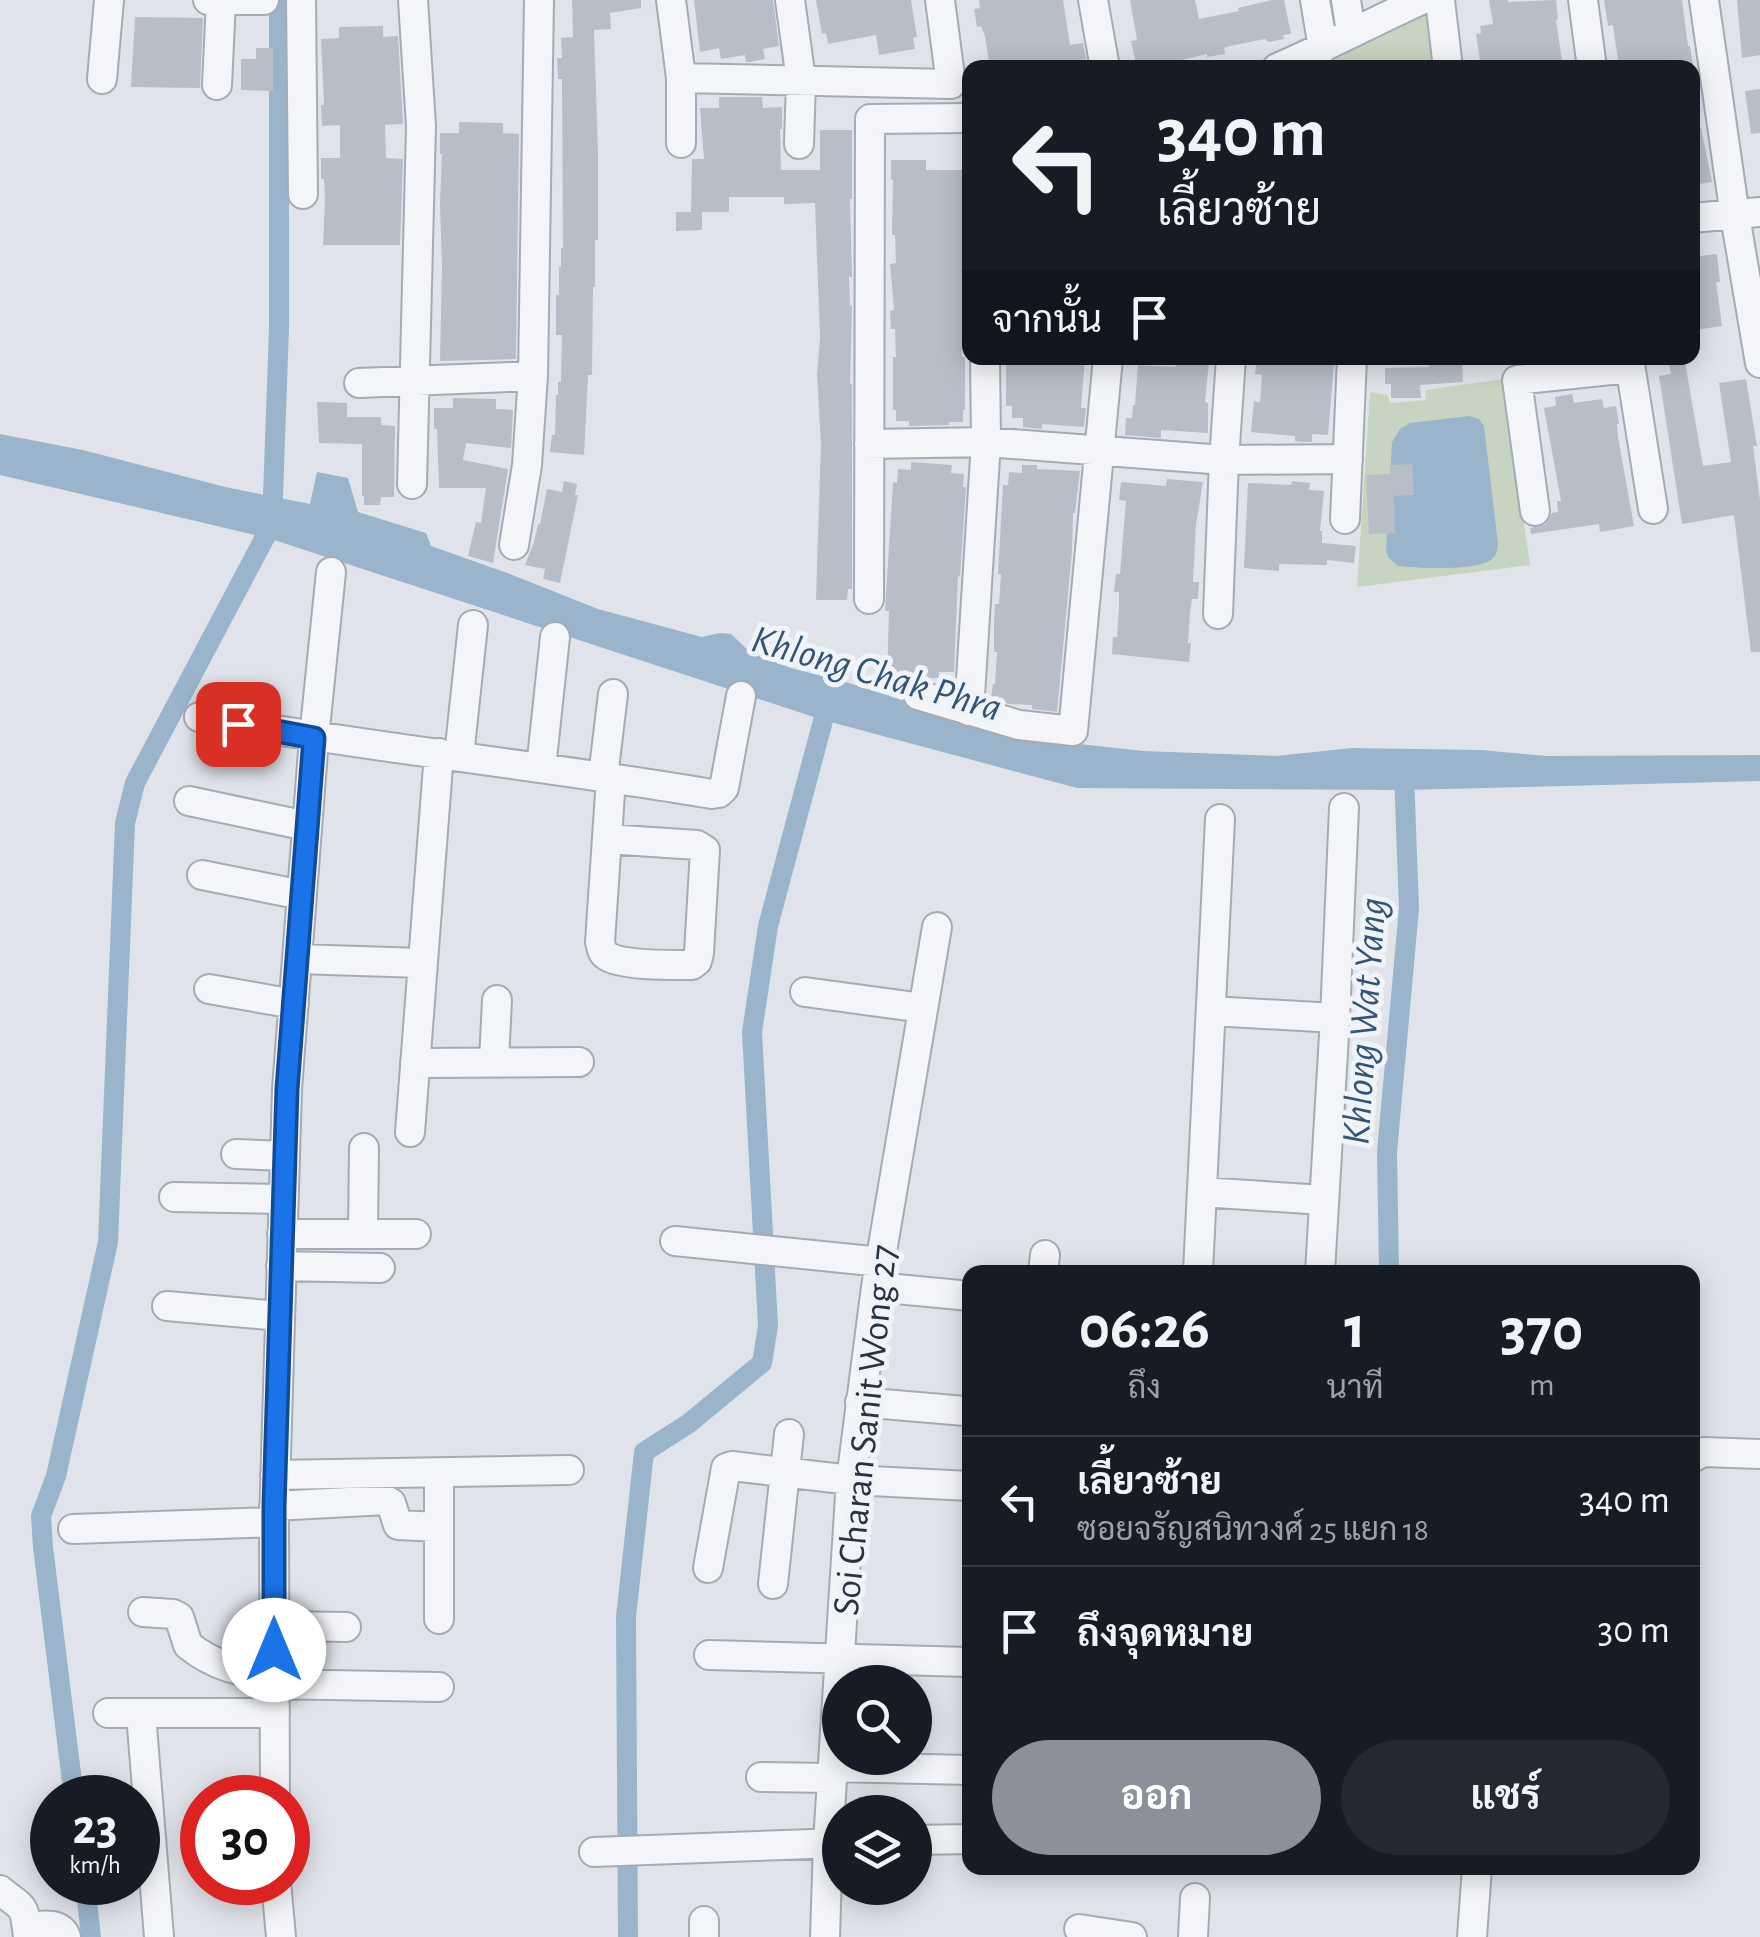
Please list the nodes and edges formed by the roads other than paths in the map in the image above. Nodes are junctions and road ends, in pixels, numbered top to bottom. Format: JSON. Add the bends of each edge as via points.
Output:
{"nodes":[{"id":1,"x":109,"y":0,"type":"edge"},
{"id":2,"x":208,"y":0,"type":"edge"},
{"id":3,"x":221,"y":0,"type":"edge"},
{"id":4,"x":262,"y":0,"type":"edge"},
{"id":5,"x":300,"y":0,"type":"edge"},
{"id":6,"x":413,"y":0,"type":"edge"},
{"id":7,"x":538,"y":0,"type":"edge"},
{"id":8,"x":671,"y":0,"type":"edge"},
{"id":9,"x":790,"y":0,"type":"edge"},
{"id":10,"x":940,"y":0,"type":"edge"},
{"id":11,"x":1093,"y":0,"type":"edge"},
{"id":12,"x":1314,"y":0,"type":"edge"},
{"id":13,"x":1346,"y":0,"type":"edge"},
{"id":14,"x":1421,"y":0,"type":"edge"},
{"id":15,"x":1440,"y":0,"type":"edge"},
{"id":16,"x":1582,"y":0,"type":"edge"},
{"id":17,"x":1704,"y":0,"type":"edge"},
{"id":18,"x":1351,"y":32,"type":"junction"},
{"id":19,"x":1324,"y":48,"type":"junction"},
{"id":20,"x":1104,"y":60,"type":"edge"},
{"id":21,"x":1296,"y":60,"type":"edge"},
{"id":22,"x":1447,"y":60,"type":"edge"},
{"id":23,"x":1591,"y":60,"type":"edge"},
{"id":24,"x":102,"y":78,"type":"dead end"},
{"id":25,"x":681,"y":78,"type":"junction"},
{"id":26,"x":801,"y":80,"type":"junction"},
{"id":27,"x":217,"y":86,"type":"dead end"},
{"id":28,"x":962,"y":118,"type":"edge"},
{"id":29,"x":681,"y":143,"type":"dead end"},
{"id":30,"x":799,"y":144,"type":"dead end"},
{"id":31,"x":303,"y":194,"type":"dead end"},
{"id":32,"x":1748,"y":214,"type":"edge"},
{"id":33,"x":1700,"y":217,"type":"edge"},
{"id":34,"x":1760,"y":362,"type":"edge"},
{"id":35,"x":985,"y":365,"type":"edge"},
{"id":36,"x":1107,"y":365,"type":"edge"},
{"id":37,"x":1231,"y":365,"type":"edge"},
{"id":38,"x":1352,"y":365,"type":"edge"},
{"id":39,"x":1611,"y":365,"type":"edge"},
{"id":40,"x":1630,"y":365,"type":"edge"},
{"id":41,"x":534,"y":376,"type":"junction"},
{"id":42,"x":414,"y":380,"type":"junction"},
{"id":43,"x":359,"y":383,"type":"dead end"},
{"id":44,"x":986,"y":442,"type":"junction"},
{"id":45,"x":869,"y":444,"type":"junction"},
{"id":46,"x":1101,"y":450,"type":"junction"},
{"id":47,"x":1348,"y":459,"type":"junction"},
{"id":48,"x":1224,"y":460,"type":"junction"},
{"id":49,"x":412,"y":484,"type":"dead end"},
{"id":50,"x":1653,"y":508,"type":"dead end"},
{"id":51,"x":1535,"y":510,"type":"dead end"},
{"id":52,"x":1345,"y":518,"type":"dead end"},
{"id":53,"x":514,"y":545,"type":"dead end"},
{"id":54,"x":331,"y":572,"type":"dead end"},
{"id":55,"x":869,"y":599,"type":"dead end"},
{"id":56,"x":1218,"y":614,"type":"dead end"},
{"id":57,"x":474,"y":625,"type":"dead end"},
{"id":58,"x":556,"y":637,"type":"dead end"},
{"id":59,"x":612,"y":694,"type":"dead end"},
{"id":60,"x":918,"y":695,"type":"dead end"},
{"id":61,"x":741,"y":696,"type":"dead end"},
{"id":62,"x":969,"y":712,"type":"junction"},
{"id":63,"x":199,"y":717,"type":"dead end"},
{"id":64,"x":314,"y":738,"type":"junction"},
{"id":65,"x":449,"y":755,"type":"junction"},
{"id":66,"x":541,"y":768,"type":"junction"},
{"id":67,"x":607,"y":778,"type":"junction"},
{"id":68,"x":189,"y":801,"type":"dead end"},
{"id":69,"x":1344,"y":808,"type":"dead end"},
{"id":70,"x":1220,"y":819,"type":"dead end"},
{"id":71,"x":307,"y":826,"type":"junction"},
{"id":72,"x":606,"y":839,"type":"junction"},
{"id":73,"x":202,"y":875,"type":"dead end"},
{"id":74,"x":302,"y":894,"type":"junction"},
{"id":75,"x":937,"y":926,"type":"dead end"},
{"id":76,"x":297,"y":959,"type":"junction"},
{"id":77,"x":422,"y":964,"type":"junction"},
{"id":78,"x":209,"y":989,"type":"dead end"},
{"id":79,"x":805,"y":992,"type":"dead end"},
{"id":80,"x":497,"y":1000,"type":"dead end"},
{"id":81,"x":294,"y":1004,"type":"junction"},
{"id":82,"x":922,"y":1008,"type":"junction"},
{"id":83,"x":1211,"y":1011,"type":"junction"},
{"id":84,"x":1335,"y":1018,"type":"junction"},
{"id":85,"x":494,"y":1062,"type":"junction"},
{"id":86,"x":580,"y":1062,"type":"dead end"},
{"id":87,"x":415,"y":1063,"type":"junction"},
{"id":88,"x":410,"y":1132,"type":"dead end"},
{"id":89,"x":364,"y":1148,"type":"dead end"},
{"id":90,"x":236,"y":1154,"type":"dead end"},
{"id":91,"x":285,"y":1156,"type":"junction"},
{"id":92,"x":1202,"y":1192,"type":"junction"},
{"id":93,"x":174,"y":1196,"type":"dead end"},
{"id":94,"x":283,"y":1199,"type":"junction"},
{"id":95,"x":1323,"y":1200,"type":"junction"},
{"id":96,"x":282,"y":1234,"type":"junction"},
{"id":97,"x":363,"y":1234,"type":"junction"},
{"id":98,"x":416,"y":1234,"type":"dead end"},
{"id":99,"x":676,"y":1241,"type":"dead end"},
{"id":100,"x":1198,"y":1265,"type":"edge"},
{"id":101,"x":1320,"y":1265,"type":"edge"},
{"id":102,"x":281,"y":1266,"type":"junction"},
{"id":103,"x":380,"y":1268,"type":"dead end"},
{"id":104,"x":878,"y":1274,"type":"junction"},
{"id":105,"x":962,"y":1294,"type":"edge"},
{"id":106,"x":168,"y":1306,"type":"dead end"},
{"id":107,"x":280,"y":1316,"type":"junction"},
{"id":108,"x":860,"y":1402,"type":"junction"},
{"id":109,"x":962,"y":1411,"type":"edge"},
{"id":110,"x":790,"y":1434,"type":"dead end"},
{"id":111,"x":1700,"y":1454,"type":"edge"},
{"id":112,"x":1760,"y":1454,"type":"edge"},
{"id":113,"x":569,"y":1470,"type":"dead end"},
{"id":114,"x":786,"y":1473,"type":"junction"},
{"id":115,"x":275,"y":1476,"type":"junction"},
{"id":116,"x":440,"y":1478,"type":"dead end"},
{"id":117,"x":851,"y":1480,"type":"junction"},
{"id":118,"x":962,"y":1486,"type":"edge"},
{"id":119,"x":274,"y":1514,"type":"junction"},
{"id":120,"x":439,"y":1527,"type":"junction"},
{"id":121,"x":74,"y":1528,"type":"dead end"},
{"id":122,"x":708,"y":1568,"type":"dead end"},
{"id":123,"x":773,"y":1584,"type":"dead end"},
{"id":124,"x":143,"y":1612,"type":"dead end"},
{"id":125,"x":439,"y":1618,"type":"dead end"},
{"id":126,"x":274,"y":1626,"type":"junction"},
{"id":127,"x":346,"y":1626,"type":"dead end"},
{"id":128,"x":709,"y":1655,"type":"dead end"},
{"id":129,"x":839,"y":1659,"type":"junction"},
{"id":130,"x":962,"y":1662,"type":"edge"},
{"id":131,"x":839,"y":1665,"type":"edge"},
{"id":132,"x":274,"y":1680,"type":"junction"},
{"id":133,"x":439,"y":1687,"type":"dead end"},
{"id":134,"x":108,"y":1713,"type":"dead end"},
{"id":135,"x":274,"y":1713,"type":"junction"},
{"id":136,"x":141,"y":1714,"type":"junction"},
{"id":137,"x":962,"y":1770,"type":"edge"},
{"id":138,"x":932,"y":1771,"type":"edge"},
{"id":139,"x":822,"y":1774,"type":"edge"},
{"id":140,"x":275,"y":1775,"type":"edge"},
{"id":141,"x":761,"y":1778,"type":"dead end"},
{"id":142,"x":962,"y":1838,"type":"edge"},
{"id":143,"x":932,"y":1839,"type":"edge"},
{"id":144,"x":822,"y":1843,"type":"edge"},
{"id":145,"x":594,"y":1852,"type":"dead end"},
{"id":146,"x":1476,"y":1875,"type":"edge"},
{"id":147,"x":0,"y":1890,"type":"edge"},
{"id":148,"x":1195,"y":1898,"type":"dead end"},
{"id":149,"x":278,"y":1905,"type":"edge"},
{"id":150,"x":829,"y":1905,"type":"edge"},
{"id":151,"x":1079,"y":1929,"type":"dead end"},
{"id":152,"x":27,"y":1932,"type":"edge"},
{"id":153,"x":66,"y":1937,"type":"edge"},
{"id":154,"x":159,"y":1937,"type":"edge"},
{"id":155,"x":281,"y":1937,"type":"edge"},
{"id":156,"x":826,"y":1937,"type":"edge"},
{"id":157,"x":1132,"y":1937,"type":"edge"},
{"id":158,"x":1193,"y":1937,"type":"edge"},
{"id":159,"x":1472,"y":1937,"type":"edge"}],
"edges":[{"from":1,"to":24,"type":"street"},
{"from":2,"to":3,"type":"street"},
{"from":3,"to":4,"type":"street"},
{"from":3,"to":27,"type":"street"},
{"from":5,"to":31,"type":"street"},
{"from":6,"to":42,"type":"street","via":[[421,126]]},
{"from":7,"to":41,"type":"street"},
{"from":8,"to":25,"type":"street"},
{"from":9,"to":26,"type":"street"},
{"from":10,"to":26,"type":"street","via":[[951,84]]},
{"from":11,"to":20,"type":"street"},
{"from":12,"to":19,"type":"street"},
{"from":13,"to":18,"type":"street"},
{"from":14,"to":18,"type":"street"},
{"from":15,"to":22,"type":"street"},
{"from":16,"to":23,"type":"street"},
{"from":17,"to":32,"type":"street"},
{"from":18,"to":19,"type":"street"},
{"from":19,"to":21,"type":"street"},
{"from":25,"to":26,"type":"street"},
{"from":25,"to":29,"type":"street"},
{"from":26,"to":30,"type":"street"},
{"from":28,"to":45,"type":"street","via":[[870,120]]},
{"from":32,"to":33,"type":"street"},
{"from":32,"to":34,"type":"street"},
{"from":35,"to":44,"type":"street"},
{"from":36,"to":46,"type":"street"},
{"from":37,"to":48,"type":"street"},
{"from":38,"to":47,"type":"street"},
{"from":39,"to":51,"type":"street","via":[[1517,380]]},
{"from":40,"to":50,"type":"street"},
{"from":41,"to":42,"type":"street"},
{"from":41,"to":53,"type":"street"},
{"from":42,"to":43,"type":"street"},
{"from":42,"to":49,"type":"street"},
{"from":44,"to":45,"type":"street"},
{"from":44,"to":46,"type":"street"},
{"from":44,"to":62,"type":"street"},
{"from":45,"to":55,"type":"street"},
{"from":46,"to":48,"type":"street"},
{"from":46,"to":62,"type":"street","via":[[1072,731]]},
{"from":47,"to":48,"type":"street"},
{"from":47,"to":52,"type":"street"},
{"from":48,"to":56,"type":"street"},
{"from":54,"to":64,"type":"street"},
{"from":57,"to":65,"type":"street"},
{"from":58,"to":66,"type":"street"},
{"from":59,"to":67,"type":"street"},
{"from":60,"to":62,"type":"street"},
{"from":61,"to":67,"type":"street","via":[[719,793]]},
{"from":63,"to":64,"type":"street"},
{"from":64,"to":65,"type":"street"},
{"from":64,"to":71,"type":"street"},
{"from":65,"to":66,"type":"street"},
{"from":65,"to":77,"type":"street"},
{"from":66,"to":67,"type":"street"},
{"from":67,"to":72,"type":"street"},
{"from":68,"to":71,"type":"street"},
{"from":69,"to":84,"type":"street"},
{"from":70,"to":83,"type":"street"},
{"from":71,"to":74,"type":"street"},
{"from":72,"to":72,"type":"street","via":[[704,850],[699,953],[692,966],[643,964],[602,952]]},
{"from":73,"to":74,"type":"street"},
{"from":74,"to":76,"type":"street"},
{"from":75,"to":82,"type":"street","name":"Soi Charan Sanit Wong 27"},
{"from":76,"to":77,"type":"street"},
{"from":76,"to":81,"type":"street"},
{"from":77,"to":87,"type":"street"},
{"from":78,"to":81,"type":"street"},
{"from":79,"to":82,"type":"street"},
{"from":80,"to":85,"type":"street"},
{"from":81,"to":91,"type":"street"},
{"from":82,"to":104,"type":"street","name":"Soi Charan Sanit Wong 27"},
{"from":83,"to":84,"type":"street"},
{"from":83,"to":92,"type":"street"},
{"from":84,"to":95,"type":"street"},
{"from":85,"to":86,"type":"street"},
{"from":85,"to":87,"type":"street"},
{"from":87,"to":88,"type":"street"},
{"from":89,"to":97,"type":"street"},
{"from":90,"to":91,"type":"street"},
{"from":91,"to":94,"type":"street"},
{"from":92,"to":95,"type":"street"},
{"from":92,"to":100,"type":"street"},
{"from":93,"to":94,"type":"street"},
{"from":94,"to":96,"type":"street"},
{"from":95,"to":101,"type":"street"},
{"from":96,"to":97,"type":"street"},
{"from":96,"to":102,"type":"street"},
{"from":97,"to":98,"type":"street"},
{"from":99,"to":104,"type":"street","via":[[780,1252]]},
{"from":102,"to":103,"type":"street"},
{"from":102,"to":107,"type":"street"},
{"from":104,"to":105,"type":"street"},
{"from":104,"to":108,"type":"street","name":"Soi Charan Sanit Wong 27"},
{"from":106,"to":107,"type":"street"},
{"from":107,"to":115,"type":"street"},
{"from":108,"to":109,"type":"street"},
{"from":108,"to":117,"type":"street","name":"Soi Charan Sanit Wong 27"},
{"from":110,"to":114,"type":"street"},
{"from":111,"to":112,"type":"street"},
{"from":113,"to":115,"type":"street"},
{"from":114,"to":117,"type":"street"},
{"from":114,"to":122,"type":"street","via":[[726,1468]]},
{"from":114,"to":123,"type":"street"},
{"from":115,"to":119,"type":"street"},
{"from":116,"to":120,"type":"street"},
{"from":117,"to":118,"type":"street"},
{"from":117,"to":129,"type":"street","name":"Soi Charan Sanit Wong 27"},
{"from":119,"to":120,"type":"street","via":[[386,1500],[398,1525]]},
{"from":119,"to":121,"type":"street"},
{"from":119,"to":126,"type":"street"},
{"from":120,"to":125,"type":"street"},
{"from":124,"to":132,"type":"street","via":[[180,1617],[188,1644],[220,1665]]},
{"from":126,"to":127,"type":"street"},
{"from":126,"to":132,"type":"street"},
{"from":128,"to":129,"type":"street"},
{"from":129,"to":130,"type":"street"},
{"from":129,"to":131,"type":"street","name":"Soi Charan Sanit Wong 27"},
{"from":132,"to":133,"type":"street"},
{"from":132,"to":135,"type":"street"},
{"from":134,"to":136,"type":"street"},
{"from":135,"to":136,"type":"street"},
{"from":135,"to":140,"type":"street"},
{"from":136,"to":154,"type":"street"},
{"from":137,"to":138,"type":"street"},
{"from":139,"to":141,"type":"street"},
{"from":142,"to":143,"type":"street"},
{"from":144,"to":145,"type":"street"},
{"from":146,"to":159,"type":"street"},
{"from":147,"to":152,"type":"street","via":[[23,1908]]},
{"from":148,"to":158,"type":"street"},
{"from":149,"to":155,"type":"street"},
{"from":150,"to":156,"type":"street","name":"Soi Charan Sanit Wong 27"},
{"from":151,"to":157,"type":"street"},
{"from":152,"to":153,"type":"street","via":[[55,1926]]}]}
